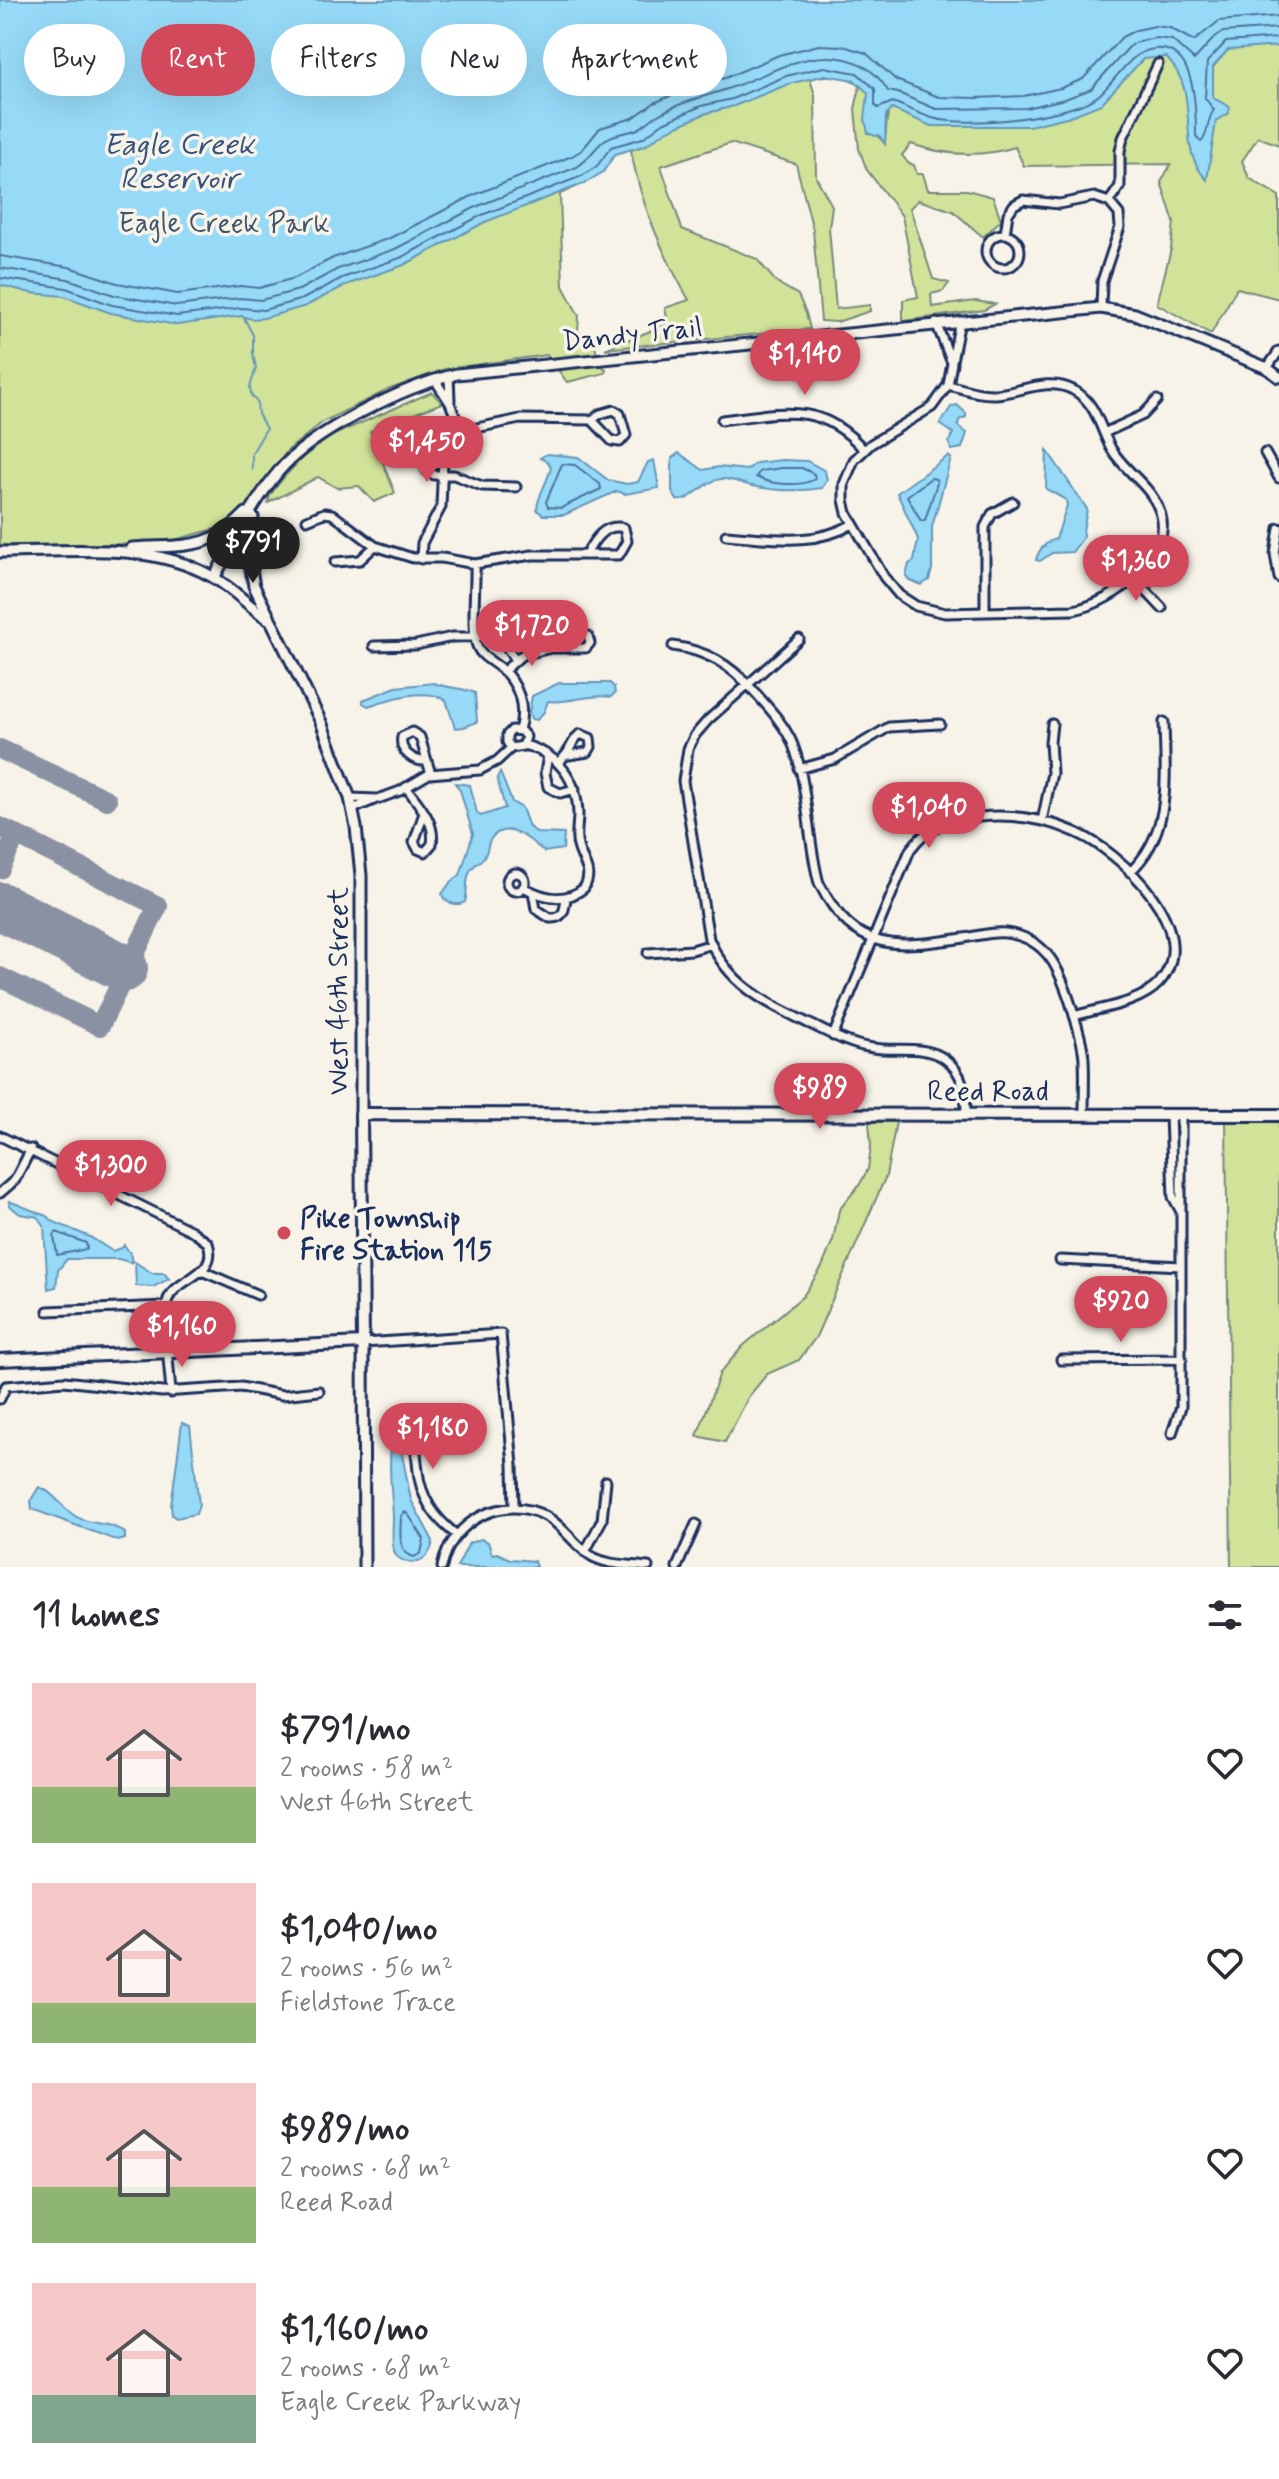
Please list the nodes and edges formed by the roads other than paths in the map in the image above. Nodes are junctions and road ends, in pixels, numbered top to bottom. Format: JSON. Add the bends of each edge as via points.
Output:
{"nodes":[{"id":1,"x":1158,"y":64,"type":"dead end"},
{"id":2,"x":1109,"y":202,"type":"junction"},
{"id":3,"x":1005,"y":234,"type":"junction"},
{"id":4,"x":1101,"y":308,"type":"junction"},
{"id":5,"x":960,"y":321,"type":"junction"},
{"id":6,"x":936,"y":323,"type":"junction"},
{"id":7,"x":1279,"y":351,"type":"edge"},
{"id":8,"x":952,"y":363,"type":"junction"},
{"id":9,"x":1267,"y":368,"type":"junction"},
{"id":10,"x":449,"y":376,"type":"junction"},
{"id":11,"x":1279,"y":377,"type":"edge"},
{"id":12,"x":435,"y":380,"type":"junction"},
{"id":13,"x":948,"y":385,"type":"junction"},
{"id":14,"x":1157,"y":400,"type":"dead end"},
{"id":15,"x":450,"y":403,"type":"junction"},
{"id":16,"x":592,"y":420,"type":"junction"},
{"id":17,"x":722,"y":420,"type":"dead end"},
{"id":18,"x":454,"y":429,"type":"junction"},
{"id":19,"x":1104,"y":433,"type":"junction"},
{"id":20,"x":450,"y":444,"type":"junction"},
{"id":21,"x":864,"y":450,"type":"junction"},
{"id":22,"x":1265,"y":453,"type":"dead end"},
{"id":23,"x":442,"y":474,"type":"junction"},
{"id":24,"x":1279,"y":478,"type":"edge"},
{"id":25,"x":516,"y":487,"type":"dead end"},
{"id":26,"x":257,"y":502,"type":"junction"},
{"id":27,"x":1013,"y":502,"type":"dead end"},
{"id":28,"x":307,"y":520,"type":"dead end"},
{"id":29,"x":853,"y":524,"type":"junction"},
{"id":30,"x":1279,"y":528,"type":"edge"},
{"id":31,"x":726,"y":535,"type":"dead end"},
{"id":32,"x":375,"y":546,"type":"junction"},
{"id":33,"x":102,"y":551,"type":"junction"},
{"id":34,"x":0,"y":552,"type":"edge"},
{"id":35,"x":586,"y":555,"type":"junction"},
{"id":36,"x":421,"y":559,"type":"junction"},
{"id":37,"x":335,"y":562,"type":"dead end"},
{"id":38,"x":475,"y":564,"type":"junction"},
{"id":39,"x":1133,"y":577,"type":"junction"},
{"id":40,"x":214,"y":578,"type":"junction"},
{"id":41,"x":1279,"y":578,"type":"edge"},
{"id":42,"x":1162,"y":608,"type":"dead end"},
{"id":43,"x":985,"y":612,"type":"junction"},
{"id":44,"x":273,"y":622,"type":"junction"},
{"id":45,"x":476,"y":636,"type":"junction"},
{"id":46,"x":799,"y":639,"type":"dead end"},
{"id":47,"x":374,"y":646,"type":"dead end"},
{"id":48,"x":673,"y":646,"type":"dead end"},
{"id":49,"x":551,"y":648,"type":"junction"},
{"id":50,"x":515,"y":660,"type":"junction"},
{"id":51,"x":504,"y":671,"type":"junction"},
{"id":52,"x":748,"y":685,"type":"junction"},
{"id":53,"x":1164,"y":722,"type":"dead end"},
{"id":54,"x":940,"y":724,"type":"dead end"},
{"id":55,"x":1052,"y":724,"type":"dead end"},
{"id":56,"x":519,"y":730,"type":"junction"},
{"id":57,"x":524,"y":745,"type":"junction"},
{"id":58,"x":511,"y":748,"type":"junction"},
{"id":59,"x":548,"y":755,"type":"junction"},
{"id":60,"x":569,"y":755,"type":"dead end"},
{"id":61,"x":427,"y":761,"type":"junction"},
{"id":62,"x":558,"y":762,"type":"junction"},
{"id":63,"x":799,"y":769,"type":"junction"},
{"id":64,"x":431,"y":774,"type":"junction"},
{"id":65,"x":406,"y":787,"type":"junction"},
{"id":66,"x":575,"y":789,"type":"junction"},
{"id":67,"x":350,"y":798,"type":"junction"},
{"id":68,"x":374,"y":800,"type":"junction"},
{"id":69,"x":353,"y":809,"type":"junction"},
{"id":70,"x":424,"y":813,"type":"junction"},
{"id":71,"x":1042,"y":821,"type":"junction"},
{"id":72,"x":1130,"y":872,"type":"junction"},
{"id":73,"x":523,"y":887,"type":"dead end"},
{"id":74,"x":533,"y":892,"type":"junction"},
{"id":75,"x":566,"y":897,"type":"junction"},
{"id":76,"x":874,"y":939,"type":"junction"},
{"id":77,"x":712,"y":944,"type":"junction"},
{"id":78,"x":648,"y":953,"type":"dead end"},
{"id":79,"x":1074,"y":1016,"type":"junction"},
{"id":80,"x":833,"y":1036,"type":"junction"},
{"id":81,"x":361,"y":1114,"type":"junction"},
{"id":82,"x":966,"y":1114,"type":"junction"},
{"id":83,"x":1084,"y":1114,"type":"junction"},
{"id":84,"x":1176,"y":1115,"type":"junction"},
{"id":85,"x":1279,"y":1115,"type":"edge"},
{"id":86,"x":0,"y":1136,"type":"edge"},
{"id":87,"x":31,"y":1149,"type":"junction"},
{"id":88,"x":0,"y":1193,"type":"edge"},
{"id":89,"x":1060,"y":1260,"type":"dead end"},
{"id":90,"x":1181,"y":1266,"type":"junction"},
{"id":91,"x":202,"y":1271,"type":"junction"},
{"id":92,"x":258,"y":1295,"type":"dead end"},
{"id":93,"x":166,"y":1306,"type":"junction"},
{"id":94,"x":48,"y":1311,"type":"dead end"},
{"id":95,"x":363,"y":1343,"type":"junction"},
{"id":96,"x":169,"y":1352,"type":"junction"},
{"id":97,"x":1182,"y":1359,"type":"junction"},
{"id":98,"x":0,"y":1360,"type":"edge"},
{"id":99,"x":1061,"y":1360,"type":"dead end"},
{"id":100,"x":2,"y":1388,"type":"edge"},
{"id":101,"x":319,"y":1391,"type":"dead end"},
{"id":102,"x":171,"y":1393,"type":"junction"},
{"id":103,"x":0,"y":1399,"type":"edge"},
{"id":104,"x":405,"y":1423,"type":"dead end"},
{"id":105,"x":1172,"y":1433,"type":"dead end"},
{"id":106,"x":606,"y":1481,"type":"dead end"},
{"id":107,"x":514,"y":1508,"type":"junction"},
{"id":108,"x":696,"y":1524,"type":"dead end"},
{"id":109,"x":457,"y":1535,"type":"junction"},
{"id":110,"x":585,"y":1552,"type":"junction"},
{"id":111,"x":364,"y":1567,"type":"edge"},
{"id":112,"x":442,"y":1567,"type":"edge"},
{"id":113,"x":648,"y":1567,"type":"edge"},
{"id":114,"x":677,"y":1567,"type":"edge"}],
"edges":[{"from":1,"to":2,"type":"street","via":[[1123,138],[1120,186]]},
{"from":2,"to":3,"type":"street","via":[[1094,197],[1059,204],[1023,200],[1008,214]]},
{"from":2,"to":4,"type":"street","via":[[1119,214],[1120,227],[1102,281]]},
{"from":3,"to":3,"type":"street","via":[[1017,240],[1020,253],[1014,264],[1002,268],[990,262],[986,250],[992,238]]},
{"from":4,"to":5,"type":"street","name":"Dandy Trail"},
{"from":4,"to":9,"type":"street","name":"Dandy Trail","via":[[1135,314]]},
{"from":5,"to":6,"type":"street","name":"Dandy Trail"},
{"from":5,"to":8,"type":"street"},
{"from":6,"to":8,"type":"street"},
{"from":6,"to":10,"type":"street","name":"Dandy Trail"},
{"from":7,"to":9,"type":"street"},
{"from":8,"to":13,"type":"street"},
{"from":9,"to":11,"type":"street","name":"Dandy Trail"},
{"from":10,"to":12,"type":"street","name":"Dandy Trail"},
{"from":10,"to":15,"type":"street"},
{"from":12,"to":15,"type":"street"},
{"from":12,"to":26,"type":"street","name":"Dandy Trail","via":[[313,440],[277,473]]},
{"from":13,"to":19,"type":"street","via":[[988,394],[1064,386],[1087,400]]},
{"from":13,"to":21,"type":"street","via":[[927,411]]},
{"from":14,"to":19,"type":"street","via":[[1143,415]]},
{"from":15,"to":18,"type":"street"},
{"from":16,"to":16,"type":"street","via":[[612,441],[626,437],[617,411]]},
{"from":16,"to":18,"type":"street","via":[[520,419]]},
{"from":17,"to":21,"type":"street","via":[[813,414],[841,427]]},
{"from":18,"to":20,"type":"street"},
{"from":19,"to":39,"type":"street","via":[[1155,500],[1162,518],[1158,550]]},
{"from":20,"to":23,"type":"street"},
{"from":20,"to":23,"type":"street","via":[[427,438],[417,446],[428,472]]},
{"from":21,"to":29,"type":"street","via":[[844,484],[845,507]]},
{"from":22,"to":24,"type":"street"},
{"from":23,"to":25,"type":"street","via":[[482,486]]},
{"from":23,"to":36,"type":"street","via":[[441,507],[422,543]]},
{"from":26,"to":33,"type":"street","via":[[230,529],[200,544]]},
{"from":26,"to":40,"type":"street"},
{"from":26,"to":44,"type":"street","via":[[248,560]]},
{"from":27,"to":43,"type":"street","via":[[992,514],[985,527]]},
{"from":28,"to":32,"type":"street","via":[[334,514]]},
{"from":29,"to":31,"type":"street","via":[[811,540]]},
{"from":29,"to":43,"type":"street","via":[[884,577],[905,599],[932,611]]},
{"from":30,"to":41,"type":"street"},
{"from":32,"to":36,"type":"street"},
{"from":32,"to":37,"type":"street","via":[[358,561]]},
{"from":33,"to":34,"type":"street"},
{"from":33,"to":40,"type":"street","name":"West 46th Street","via":[[166,558]]},
{"from":35,"to":35,"type":"street","via":[[607,528],[624,528],[627,541],[619,555]]},
{"from":35,"to":38,"type":"street","via":[[532,555]]},
{"from":36,"to":38,"type":"street"},
{"from":38,"to":45,"type":"street"},
{"from":39,"to":42,"type":"street"},
{"from":39,"to":43,"type":"street","via":[[1109,597],[1080,609]]},
{"from":40,"to":44,"type":"street","name":"West 46th Street"},
{"from":44,"to":67,"type":"street","name":"West 46th Street"},
{"from":45,"to":47,"type":"street"},
{"from":45,"to":50,"type":"street","via":[[498,638]]},
{"from":45,"to":51,"type":"street","via":[[480,652]]},
{"from":46,"to":52,"type":"street"},
{"from":48,"to":52,"type":"street","via":[[718,659]]},
{"from":49,"to":49,"type":"street","via":[[583,649],[590,640],[582,633],[567,634]]},
{"from":49,"to":50,"type":"street"},
{"from":50,"to":51,"type":"street"},
{"from":51,"to":56,"type":"street","via":[[522,704]]},
{"from":52,"to":63,"type":"street","via":[[784,728]]},
{"from":52,"to":77,"type":"street","via":[[699,730],[684,765],[683,788]]},
{"from":53,"to":72,"type":"street","via":[[1162,816],[1154,840]]},
{"from":54,"to":63,"type":"street","via":[[889,727],[835,759]]},
{"from":55,"to":71,"type":"street","via":[[1052,773]]},
{"from":56,"to":57,"type":"street","via":[[526,737]]},
{"from":56,"to":58,"type":"street","via":[[507,735]]},
{"from":57,"to":58,"type":"street"},
{"from":57,"to":59,"type":"street"},
{"from":58,"to":64,"type":"street","via":[[480,770]]},
{"from":59,"to":62,"type":"street"},
{"from":59,"to":66,"type":"street","via":[[548,787],[560,793]]},
{"from":60,"to":62,"type":"street"},
{"from":61,"to":61,"type":"street","via":[[408,754],[401,742],[405,734],[420,737]]},
{"from":61,"to":64,"type":"street"},
{"from":62,"to":66,"type":"street"},
{"from":63,"to":76,"type":"street","via":[[819,883],[838,915]]},
{"from":64,"to":65,"type":"street"},
{"from":65,"to":68,"type":"street"},
{"from":65,"to":70,"type":"street"},
{"from":66,"to":75,"type":"street","via":[[577,843],[589,876],[584,888]]},
{"from":67,"to":68,"type":"street"},
{"from":67,"to":69,"type":"street","name":"West 46th Street"},
{"from":68,"to":69,"type":"street"},
{"from":69,"to":81,"type":"street","name":"West 46th Street","via":[[361,875]]},
{"from":70,"to":70,"type":"street","via":[[433,832],[425,852],[414,842]]},
{"from":71,"to":72,"type":"street","via":[[1086,837]]},
{"from":71,"to":76,"type":"street","via":[[961,818],[928,830],[910,850]]},
{"from":72,"to":79,"type":"street","via":[[1170,931],[1167,969],[1143,995]]},
{"from":73,"to":74,"type":"street"},
{"from":74,"to":75,"type":"street"},
{"from":74,"to":75,"type":"street","via":[[537,911],[550,918],[564,912]]},
{"from":76,"to":79,"type":"street","via":[[909,946],[996,933],[1020,936],[1056,964]]},
{"from":76,"to":80,"type":"street"},
{"from":77,"to":78,"type":"street"},
{"from":77,"to":80,"type":"street","via":[[724,967],[747,991]]},
{"from":79,"to":83,"type":"street","via":[[1084,1060]]},
{"from":80,"to":82,"type":"street","via":[[868,1047],[924,1050],[943,1057],[964,1086]]},
{"from":81,"to":82,"type":"main road","name":"Reed Road"},
{"from":81,"to":95,"type":"main road","name":"West 46th Street"},
{"from":82,"to":83,"type":"main road","name":"Reed Road"},
{"from":83,"to":84,"type":"main road","name":"Reed Road"},
{"from":84,"to":85,"type":"main road","name":"Reed Road"},
{"from":84,"to":90,"type":"street","via":[[1173,1197],[1181,1212]]},
{"from":86,"to":87,"type":"street"},
{"from":87,"to":88,"type":"street","via":[[15,1180]]},
{"from":87,"to":91,"type":"street","via":[[202,1237],[210,1250]]},
{"from":89,"to":90,"type":"street"},
{"from":90,"to":97,"type":"street"},
{"from":91,"to":92,"type":"street"},
{"from":91,"to":93,"type":"street","via":[[172,1292]]},
{"from":93,"to":94,"type":"street"},
{"from":93,"to":96,"type":"street"},
{"from":95,"to":96,"type":"main road"},
{"from":95,"to":107,"type":"street","via":[[501,1334]]},
{"from":95,"to":111,"type":"street","name":"West 46th Street"},
{"from":96,"to":98,"type":"main road"},
{"from":96,"to":102,"type":"street"},
{"from":97,"to":99,"type":"street"},
{"from":97,"to":105,"type":"street","via":[[1181,1407]]},
{"from":100,"to":102,"type":"street","via":[[64,1381]]},
{"from":100,"to":103,"type":"street"},
{"from":101,"to":102,"type":"street","via":[[280,1395],[232,1387]]},
{"from":104,"to":109,"type":"street","via":[[415,1443],[423,1494],[435,1515]]},
{"from":106,"to":110,"type":"street","via":[[602,1520]]},
{"from":107,"to":109,"type":"street","via":[[482,1515]]},
{"from":107,"to":110,"type":"street","via":[[549,1518]]},
{"from":108,"to":114,"type":"street"},
{"from":109,"to":112,"type":"street"},
{"from":110,"to":113,"type":"street","via":[[610,1563]]}]}
